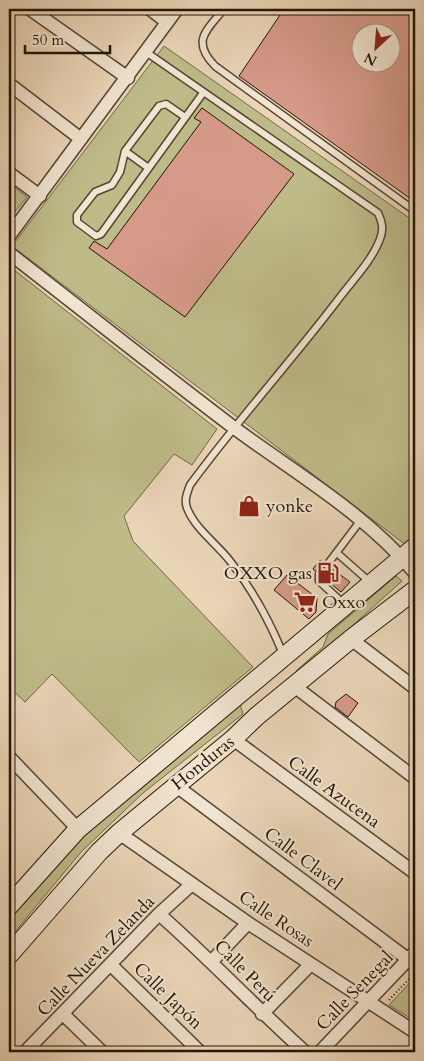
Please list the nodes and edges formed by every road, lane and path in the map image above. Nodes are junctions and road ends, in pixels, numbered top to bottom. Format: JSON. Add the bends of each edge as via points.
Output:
{"nodes":[{"id":1,"x":30,"y":9,"type":"edge"},
{"id":2,"x":150,"y":9,"type":"edge"},
{"id":3,"x":177,"y":9,"type":"edge"},
{"id":4,"x":224,"y":9,"type":"edge"},
{"id":5,"x":167,"y":22,"type":"junction"},
{"id":6,"x":146,"y":52,"type":"junction"},
{"id":7,"x":128,"y":78,"type":"junction"},
{"id":8,"x":9,"y":84,"type":"edge"},
{"id":9,"x":203,"y":93,"type":"junction"},
{"id":10,"x":185,"y":117,"type":"junction"},
{"id":11,"x":81,"y":139,"type":"junction"},
{"id":12,"x":125,"y":151,"type":"junction"},
{"id":13,"x":147,"y":167,"type":"junction"},
{"id":14,"x":9,"y":173,"type":"edge"},
{"id":15,"x":40,"y":196,"type":"junction"},
{"id":16,"x":415,"y":211,"type":"edge"},
{"id":17,"x":9,"y":236,"type":"edge"},
{"id":18,"x":9,"y":253,"type":"edge"},
{"id":19,"x":233,"y":426,"type":"junction"},
{"id":20,"x":361,"y":520,"type":"junction"},
{"id":21,"x":409,"y":552,"type":"edge"},
{"id":22,"x":337,"y":553,"type":"junction"},
{"id":23,"x":327,"y":565,"type":"dead end"},
{"id":24,"x":415,"y":573,"type":"edge"},
{"id":25,"x":319,"y":574,"type":"dead end"},
{"id":26,"x":372,"y":584,"type":"junction"},
{"id":27,"x":415,"y":590,"type":"edge"},
{"id":28,"x":346,"y":606,"type":"junction"},
{"id":29,"x":351,"y":639,"type":"junction"},
{"id":30,"x":284,"y":657,"type":"junction"},
{"id":31,"x":294,"y":686,"type":"junction"},
{"id":32,"x":415,"y":688,"type":"edge"},
{"id":33,"x":242,"y":693,"type":"junction"},
{"id":34,"x":257,"y":716,"type":"junction"},
{"id":35,"x":233,"y":739,"type":"junction"},
{"id":36,"x":9,"y":757,"type":"edge"},
{"id":37,"x":415,"y":778,"type":"edge"},
{"id":38,"x":175,"y":785,"type":"junction"},
{"id":39,"x":78,"y":829,"type":"junction"},
{"id":40,"x":119,"y":833,"type":"junction"},
{"id":41,"x":415,"y":873,"type":"edge"},
{"id":42,"x":192,"y":884,"type":"junction"},
{"id":43,"x":9,"y":906,"type":"edge"},
{"id":44,"x":159,"y":914,"type":"junction"},
{"id":45,"x":248,"y":923,"type":"junction"},
{"id":46,"x":9,"y":955,"type":"edge"},
{"id":47,"x":412,"y":956,"type":"edge"},
{"id":48,"x":212,"y":961,"type":"junction"},
{"id":49,"x":311,"y":964,"type":"junction"},
{"id":50,"x":111,"y":965,"type":"junction"},
{"id":51,"x":415,"y":973,"type":"edge"},
{"id":52,"x":370,"y":1002,"type":"junction"},
{"id":53,"x":385,"y":1005,"type":"dead end"},
{"id":54,"x":63,"y":1014,"type":"junction"},
{"id":55,"x":262,"y":1014,"type":"junction"},
{"id":56,"x":415,"y":1032,"type":"edge"},
{"id":57,"x":26,"y":1052,"type":"edge"},
{"id":58,"x":102,"y":1052,"type":"edge"},
{"id":59,"x":200,"y":1052,"type":"edge"},
{"id":60,"x":305,"y":1052,"type":"edge"},
{"id":61,"x":320,"y":1052,"type":"edge"}],
"edges":[{"from":1,"to":7,"type":"street"},
{"from":2,"to":5,"type":"street"},
{"from":3,"to":5,"type":"street"},
{"from":4,"to":16,"type":"lane","via":[[202,38],[202,48],[215,66]]},
{"from":5,"to":6,"type":"street"},
{"from":6,"to":7,"type":"street"},
{"from":6,"to":9,"type":"lane"},
{"from":7,"to":11,"type":"street"},
{"from":8,"to":11,"type":"street"},
{"from":9,"to":10,"type":"lane"},
{"from":9,"to":19,"type":"lane","via":[[378,213],[382,223],[380,240],[369,258],[308,338]]},
{"from":10,"to":12,"type":"lane","via":[[162,104]]},
{"from":10,"to":13,"type":"lane"},
{"from":11,"to":15,"type":"street"},
{"from":12,"to":13,"type":"lane"},
{"from":12,"to":13,"type":"lane","via":[[120,172],[112,185],[96,192],[77,215],[79,224],[96,236],[101,234]]},
{"from":14,"to":15,"type":"street"},
{"from":15,"to":17,"type":"street"},
{"from":18,"to":19,"type":"street"},
{"from":19,"to":20,"type":"street"},
{"from":19,"to":30,"type":"lane","via":[[190,485],[187,507],[249,588]]},
{"from":20,"to":21,"type":"street"},
{"from":20,"to":22,"type":"lane"},
{"from":21,"to":24,"type":"street"},
{"from":21,"to":26,"type":"street","name":"Honduras"},
{"from":22,"to":23,"type":"lane"},
{"from":22,"to":26,"type":"lane"},
{"from":25,"to":28,"type":"lane","via":[[319,581]]},
{"from":26,"to":28,"type":"street","name":"Honduras"},
{"from":27,"to":29,"type":"street","name":"Honduras"},
{"from":28,"to":30,"type":"street","name":"Honduras"},
{"from":29,"to":31,"type":"street","name":"Honduras"},
{"from":29,"to":32,"type":"street"},
{"from":30,"to":31,"type":"street"},
{"from":30,"to":33,"type":"street","name":"Honduras"},
{"from":31,"to":34,"type":"street","name":"Honduras"},
{"from":31,"to":37,"type":"street"},
{"from":33,"to":34,"type":"street"},
{"from":33,"to":39,"type":"street","name":"Honduras"},
{"from":34,"to":35,"type":"street","name":"Honduras"},
{"from":35,"to":38,"type":"street","name":"Honduras"},
{"from":35,"to":41,"type":"street","name":"Calle Azucena"},
{"from":36,"to":39,"type":"street"},
{"from":38,"to":40,"type":"street","name":"Honduras"},
{"from":38,"to":47,"type":"street","name":"Calle Clavel"},
{"from":39,"to":43,"type":"street","name":"Honduras"},
{"from":40,"to":42,"type":"street","name":"Calle Rosas"},
{"from":40,"to":46,"type":"street","name":"Honduras"},
{"from":42,"to":44,"type":"street","name":"Calle Nueva Zelanda"},
{"from":42,"to":45,"type":"street","name":"Calle Rosas"},
{"from":44,"to":48,"type":"street","name":"Calle Perú"},
{"from":44,"to":50,"type":"street","name":"Calle Nueva Zelanda"},
{"from":45,"to":48,"type":"street"},
{"from":45,"to":49,"type":"street","name":"Calle Rosas"},
{"from":47,"to":52,"type":"street","name":"Calle Senegal"},
{"from":48,"to":55,"type":"street","name":"Calle Perú"},
{"from":49,"to":52,"type":"street","name":"Calle Rosas"},
{"from":49,"to":55,"type":"street"},
{"from":50,"to":54,"type":"street","name":"Calle Nueva Zelanda"},
{"from":50,"to":59,"type":"street","name":"Calle Japón"},
{"from":51,"to":53,"type":"path"},
{"from":52,"to":56,"type":"street","name":"Calle Rosas"},
{"from":52,"to":61,"type":"street","name":"Calle Senegal"},
{"from":54,"to":57,"type":"street","name":"Calle Nueva Zelanda"},
{"from":54,"to":58,"type":"street"},
{"from":55,"to":60,"type":"street","name":"Calle Perú"}]}
